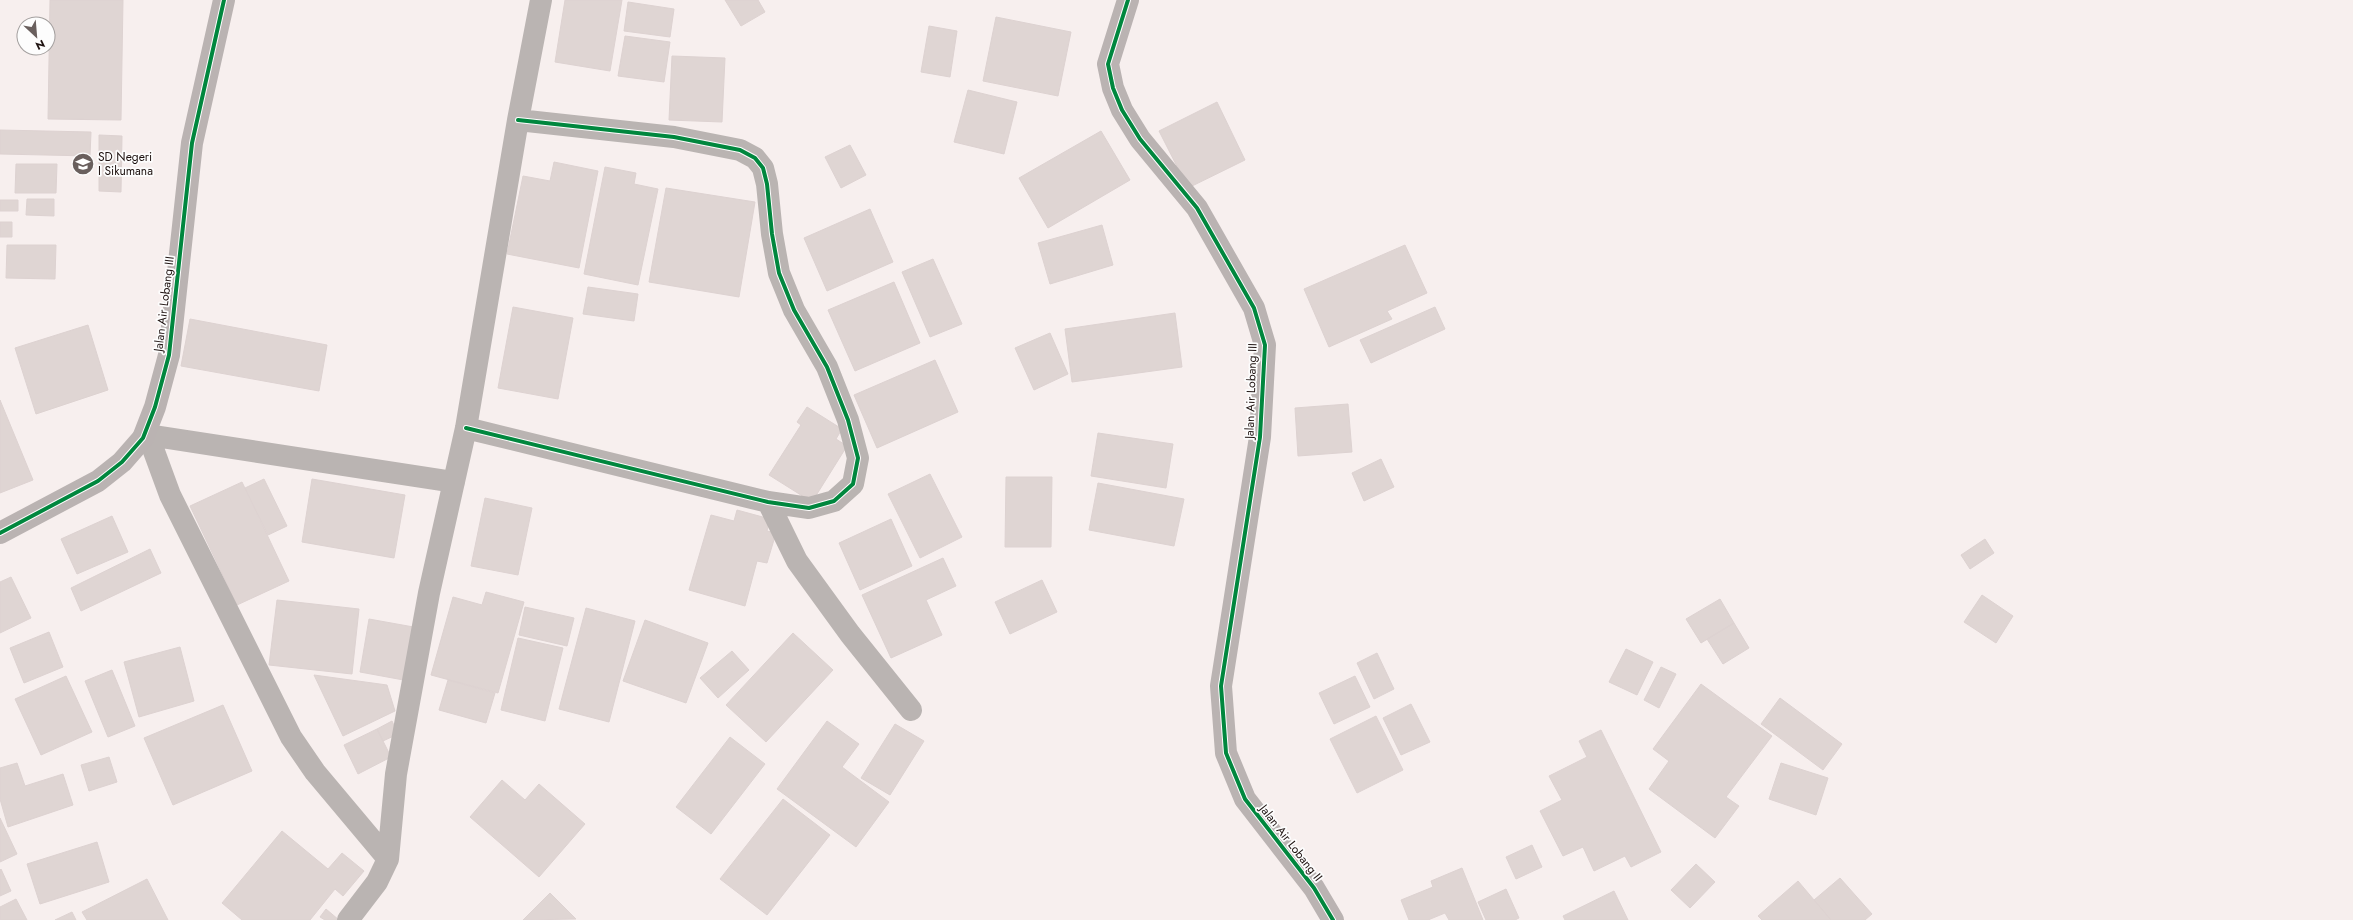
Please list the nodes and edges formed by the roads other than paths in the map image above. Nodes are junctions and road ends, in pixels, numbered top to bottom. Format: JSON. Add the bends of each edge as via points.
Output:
{"nodes":[{"id":1,"x":224,"y":0,"type":"edge"},
{"id":2,"x":541,"y":0,"type":"edge"},
{"id":3,"x":1128,"y":0,"type":"edge"},
{"id":4,"x":518,"y":120,"type":"junction"},
{"id":5,"x":466,"y":428,"type":"junction"},
{"id":6,"x":145,"y":436,"type":"junction"},
{"id":7,"x":454,"y":482,"type":"junction"},
{"id":8,"x":768,"y":502,"type":"junction"},
{"id":9,"x":0,"y":533,"type":"edge"},
{"id":10,"x":911,"y":710,"type":"dead end"},
{"id":11,"x":1245,"y":799,"type":"joint"},
{"id":12,"x":388,"y":859,"type":"junction"},
{"id":13,"x":348,"y":920,"type":"edge"},
{"id":14,"x":1333,"y":920,"type":"edge"}],
"edges":[{"from":1,"to":6,"type":"street","name":"Jalan Air Lobang III","via":[[192,143],[169,355]]},
{"from":2,"to":4,"type":"street"},
{"from":3,"to":11,"type":"street","name":"Jalan Air Lobang III","via":[[1108,64],[1113,88],[1122,110],[1140,139],[1197,208],[1254,308],[1265,345],[1260,437],[1221,686],[1226,752]]},
{"from":4,"to":5,"type":"street"},
{"from":4,"to":8,"type":"street","via":[[674,137],[740,150],[755,158],[763,168],[779,273],[794,310],[827,367],[848,420],[858,458],[853,484],[834,501],[808,508]]},
{"from":5,"to":7,"type":"street"},
{"from":5,"to":8,"type":"street"},
{"from":6,"to":7,"type":"street"},
{"from":6,"to":9,"type":"street","name":"Jalan Air Lobang III","via":[[122,462],[98,481]]},
{"from":6,"to":12,"type":"street","via":[[170,495],[291,737],[315,772]]},
{"from":7,"to":12,"type":"street","via":[[429,593],[396,774]]},
{"from":8,"to":10,"type":"street","via":[[797,562]]},
{"from":11,"to":14,"type":"street","name":"Jalan Air Lobang II","via":[[1314,888]]},
{"from":12,"to":13,"type":"street","via":[[377,882]]}]}
